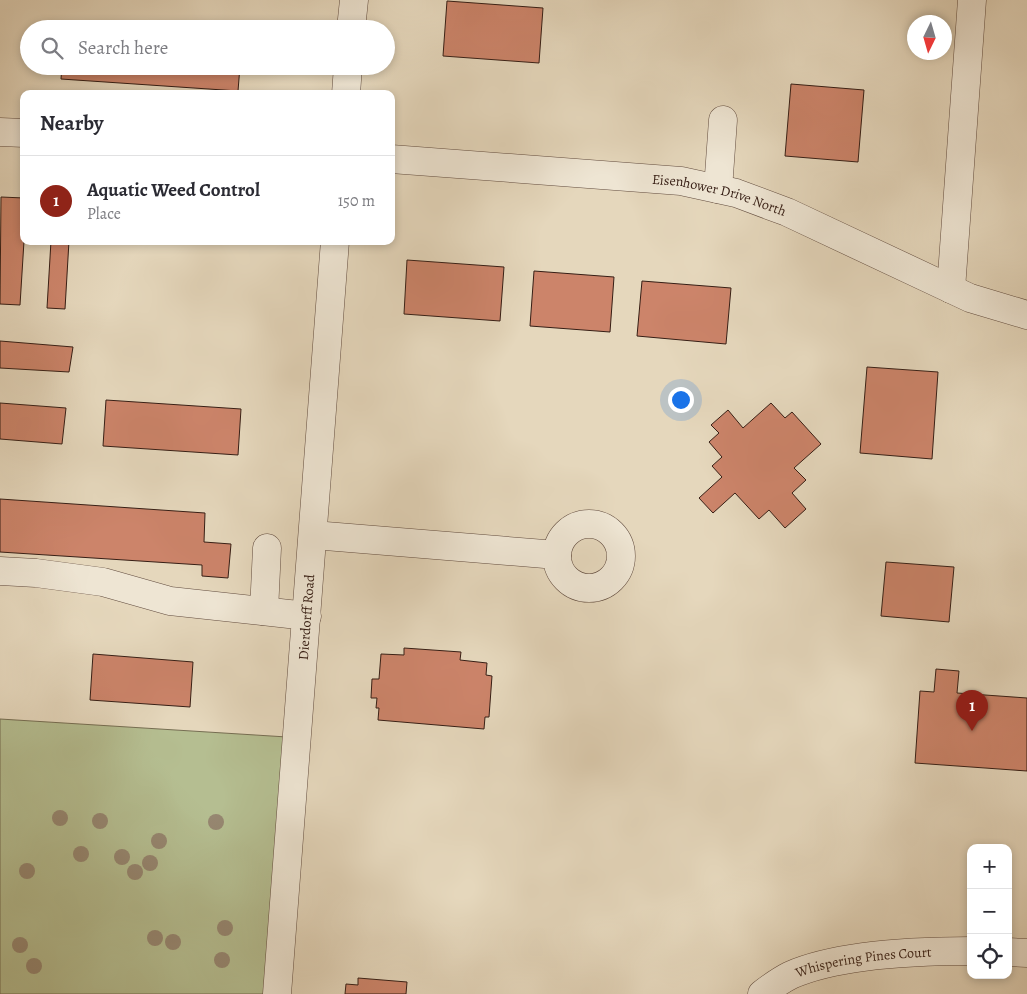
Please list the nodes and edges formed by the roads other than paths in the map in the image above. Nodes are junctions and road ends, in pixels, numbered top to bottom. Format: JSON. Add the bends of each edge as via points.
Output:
{"nodes":[{"id":1,"x":354,"y":0,"type":"edge"},
{"id":2,"x":972,"y":0,"type":"edge"},
{"id":3,"x":352,"y":20,"type":"edge"},
{"id":4,"x":347,"y":75,"type":"edge"},
{"id":5,"x":346,"y":90,"type":"edge"},
{"id":6,"x":723,"y":120,"type":"dead end"},
{"id":7,"x":0,"y":132,"type":"edge"},
{"id":8,"x":20,"y":133,"type":"edge"},
{"id":9,"x":395,"y":158,"type":"edge"},
{"id":10,"x":718,"y":190,"type":"junction"},
{"id":11,"x":335,"y":245,"type":"edge"},
{"id":12,"x":951,"y":289,"type":"junction"},
{"id":13,"x":1027,"y":315,"type":"edge"},
{"id":14,"x":313,"y":535,"type":"junction"},
{"id":15,"x":267,"y":548,"type":"dead end"},
{"id":16,"x":557,"y":555,"type":"dead end"},
{"id":17,"x":0,"y":571,"type":"edge"},
{"id":18,"x":264,"y":611,"type":"junction"},
{"id":19,"x":307,"y":616,"type":"junction"},
{"id":20,"x":967,"y":951,"type":"edge"},
{"id":21,"x":1012,"y":952,"type":"edge"},
{"id":22,"x":1027,"y":953,"type":"edge"},
{"id":23,"x":277,"y":994,"type":"edge"},
{"id":24,"x":762,"y":994,"type":"edge"}],
"edges":[{"from":1,"to":3,"type":"street"},
{"from":2,"to":12,"type":"street"},
{"from":4,"to":5,"type":"street"},
{"from":6,"to":10,"type":"street"},
{"from":7,"to":8,"type":"street"},
{"from":9,"to":10,"type":"street","name":"Eisenhower Drive North","via":[[680,181]]},
{"from":10,"to":12,"type":"street","name":"Eisenhower Drive North","via":[[736,193],[787,212]]},
{"from":11,"to":14,"type":"street","name":"Dierdorff Road"},
{"from":12,"to":13,"type":"street","name":"Eisenhower Drive North"},
{"from":14,"to":16,"type":"street"},
{"from":14,"to":19,"type":"street","name":"Dierdorff Road"},
{"from":15,"to":18,"type":"street"},
{"from":17,"to":18,"type":"street","via":[[103,582],[170,601]]},
{"from":18,"to":19,"type":"street"},
{"from":19,"to":23,"type":"street","name":"Dierdorff Road"},
{"from":20,"to":24,"type":"street","name":"Whispering Pines Court","via":[[908,953],[812,967],[791,975]]},
{"from":21,"to":22,"type":"street"}]}
